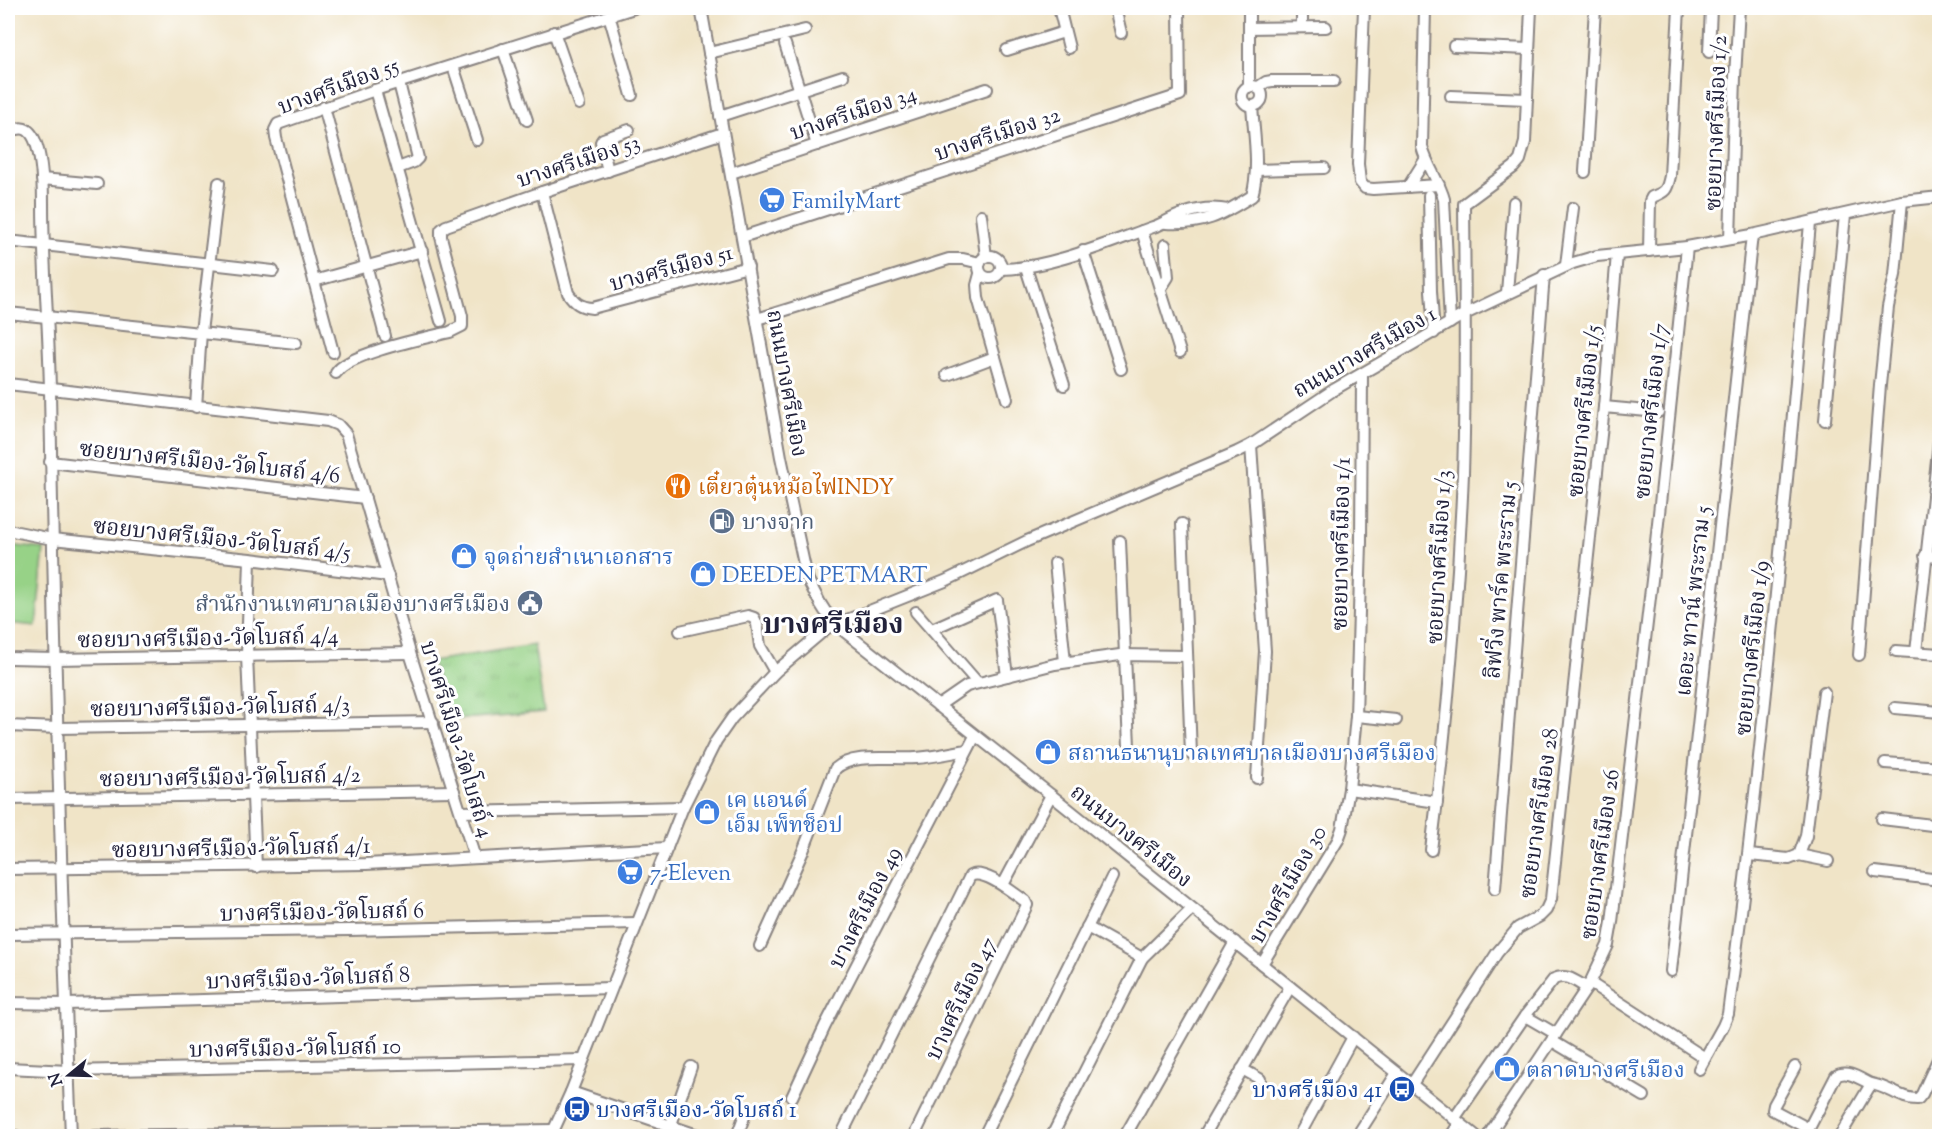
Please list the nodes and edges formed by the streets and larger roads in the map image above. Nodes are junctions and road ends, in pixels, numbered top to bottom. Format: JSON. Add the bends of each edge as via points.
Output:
{"nodes":[{"id":1,"x":634,"y":8,"type":"edge"},
{"id":2,"x":701,"y":8,"type":"edge"},
{"id":3,"x":1059,"y":8,"type":"edge"},
{"id":4,"x":1114,"y":8,"type":"edge"},
{"id":5,"x":1179,"y":8,"type":"edge"},
{"id":6,"x":1249,"y":8,"type":"edge"},
{"id":7,"x":1302,"y":8,"type":"edge"},
{"id":8,"x":1364,"y":8,"type":"edge"},
{"id":9,"x":1425,"y":8,"type":"edge"},
{"id":10,"x":1531,"y":8,"type":"edge"},
{"id":11,"x":1596,"y":8,"type":"edge"},
{"id":12,"x":1679,"y":8,"type":"edge"},
{"id":13,"x":1711,"y":8,"type":"edge"},
{"id":14,"x":1739,"y":8,"type":"edge"},
{"id":15,"x":609,"y":15,"type":"junction"},
{"id":16,"x":1302,"y":26,"type":"junction"},
{"id":17,"x":1326,"y":27,"type":"dead end"},
{"id":18,"x":1249,"y":28,"type":"junction"},
{"id":19,"x":805,"y":30,"type":"dead end"},
{"id":20,"x":554,"y":32,"type":"junction"},
{"id":21,"x":1064,"y":32,"type":"junction"},
{"id":22,"x":1121,"y":33,"type":"dead end"},
{"id":23,"x":785,"y":44,"type":"dead end"},
{"id":24,"x":1454,"y":46,"type":"dead end"},
{"id":25,"x":1069,"y":48,"type":"dead end"},
{"id":26,"x":503,"y":49,"type":"junction"},
{"id":27,"x":1529,"y":49,"type":"junction"},
{"id":28,"x":1007,"y":50,"type":"dead end"},
{"id":29,"x":1709,"y":52,"type":"dead end"},
{"id":30,"x":709,"y":53,"type":"junction"},
{"id":31,"x":453,"y":66,"type":"junction"},
{"id":32,"x":843,"y":76,"type":"dead end"},
{"id":33,"x":1334,"y":81,"type":"dead end"},
{"id":34,"x":399,"y":83,"type":"junction"},
{"id":35,"x":1253,"y":87,"type":"junction"},
{"id":36,"x":799,"y":89,"type":"junction"},
{"id":37,"x":987,"y":89,"type":"dead end"},
{"id":38,"x":375,"y":90,"type":"junction"},
{"id":39,"x":632,"y":94,"type":"dead end"},
{"id":40,"x":1451,"y":96,"type":"dead end"},
{"id":41,"x":1527,"y":99,"type":"junction"},
{"id":42,"x":579,"y":104,"type":"dead end"},
{"id":43,"x":324,"y":107,"type":"junction"},
{"id":44,"x":720,"y":116,"type":"junction"},
{"id":45,"x":527,"y":120,"type":"dead end"},
{"id":46,"x":630,"y":130,"type":"dead end"},
{"id":47,"x":8,"y":132,"type":"edge"},
{"id":48,"x":723,"y":133,"type":"junction"},
{"id":49,"x":477,"y":140,"type":"dead end"},
{"id":50,"x":817,"y":145,"type":"junction"},
{"id":51,"x":1425,"y":160,"type":"junction"},
{"id":52,"x":398,"y":168,"type":"junction"},
{"id":53,"x":1324,"y":168,"type":"dead end"},
{"id":54,"x":1256,"y":170,"type":"junction"},
{"id":55,"x":608,"y":171,"type":"junction"},
{"id":56,"x":1585,"y":172,"type":"dead end"},
{"id":57,"x":731,"y":173,"type":"junction"},
{"id":58,"x":42,"y":179,"type":"junction"},
{"id":59,"x":219,"y":183,"type":"dead end"},
{"id":60,"x":97,"y":184,"type":"dead end"},
{"id":61,"x":1439,"y":185,"type":"junction"},
{"id":62,"x":1408,"y":187,"type":"junction"},
{"id":63,"x":542,"y":192,"type":"junction"},
{"id":64,"x":1429,"y":195,"type":"dead end"},
{"id":65,"x":1940,"y":197,"type":"edge"},
{"id":66,"x":1514,"y":201,"type":"dead end"},
{"id":67,"x":1902,"y":201,"type":"junction"},
{"id":68,"x":1573,"y":208,"type":"dead end"},
{"id":69,"x":981,"y":215,"type":"dead end"},
{"id":70,"x":1845,"y":215,"type":"junction"},
{"id":71,"x":1810,"y":223,"type":"junction"},
{"id":72,"x":1142,"y":231,"type":"junction"},
{"id":73,"x":1752,"y":235,"type":"junction"},
{"id":74,"x":742,"y":237,"type":"junction"},
{"id":75,"x":1730,"y":239,"type":"junction"},
{"id":76,"x":8,"y":241,"type":"edge"},
{"id":77,"x":43,"y":244,"type":"junction"},
{"id":78,"x":1166,"y":245,"type":"dead end"},
{"id":79,"x":1687,"y":247,"type":"junction"},
{"id":80,"x":422,"y":250,"type":"junction"},
{"id":81,"x":1648,"y":251,"type":"junction"},
{"id":82,"x":1083,"y":252,"type":"junction"},
{"id":83,"x":1617,"y":254,"type":"junction"},
{"id":84,"x":211,"y":264,"type":"junction"},
{"id":85,"x":982,"y":264,"type":"junction"},
{"id":86,"x":1566,"y":265,"type":"junction"},
{"id":87,"x":366,"y":267,"type":"junction"},
{"id":88,"x":748,"y":267,"type":"junction"},
{"id":89,"x":1026,"y":268,"type":"junction"},
{"id":90,"x":1000,"y":269,"type":"junction"},
{"id":91,"x":273,"y":271,"type":"dead end"},
{"id":92,"x":1544,"y":275,"type":"junction"},
{"id":93,"x":315,"y":280,"type":"junction"},
{"id":94,"x":1161,"y":288,"type":"junction"},
{"id":95,"x":1508,"y":293,"type":"junction"},
{"id":96,"x":8,"y":313,"type":"edge"},
{"id":97,"x":1465,"y":314,"type":"junction"},
{"id":98,"x":46,"y":317,"type":"junction"},
{"id":99,"x":757,"y":319,"type":"junction"},
{"id":100,"x":441,"y":321,"type":"dead end"},
{"id":101,"x":1450,"y":323,"type":"junction"},
{"id":102,"x":201,"y":332,"type":"junction"},
{"id":103,"x":1434,"y":333,"type":"junction"},
{"id":104,"x":385,"y":336,"type":"dead end"},
{"id":105,"x":296,"y":343,"type":"dead end"},
{"id":106,"x":333,"y":352,"type":"dead end"},
{"id":107,"x":1180,"y":352,"type":"dead end"},
{"id":108,"x":995,"y":357,"type":"junction"},
{"id":109,"x":1121,"y":369,"type":"dead end"},
{"id":110,"x":336,"y":373,"type":"dead end"},
{"id":111,"x":1362,"y":374,"type":"junction"},
{"id":112,"x":947,"y":375,"type":"dead end"},
{"id":113,"x":8,"y":384,"type":"edge"},
{"id":114,"x":1064,"y":385,"type":"dead end"},
{"id":115,"x":50,"y":389,"type":"junction"},
{"id":116,"x":1006,"y":399,"type":"dead end"},
{"id":117,"x":196,"y":406,"type":"junction"},
{"id":118,"x":1604,"y":407,"type":"junction"},
{"id":119,"x":1658,"y":412,"type":"dead end"},
{"id":120,"x":1825,"y":420,"type":"dead end"},
{"id":121,"x":1940,"y":432,"type":"edge"},
{"id":122,"x":1251,"y":445,"type":"junction"},
{"id":123,"x":50,"y":462,"type":"junction"},
{"id":124,"x":365,"y":498,"type":"junction"},
{"id":125,"x":1182,"y":524,"type":"dead end"},
{"id":126,"x":8,"y":530,"type":"edge"},
{"id":127,"x":52,"y":539,"type":"junction"},
{"id":128,"x":1120,"y":541,"type":"dead end"},
{"id":129,"x":1925,"y":556,"type":"junction"},
{"id":130,"x":1940,"y":557,"type":"edge"},
{"id":131,"x":250,"y":559,"type":"junction"},
{"id":132,"x":1055,"y":563,"type":"dead end"},
{"id":133,"x":1586,"y":571,"type":"joint"},
{"id":134,"x":388,"y":576,"type":"junction"},
{"id":135,"x":1652,"y":580,"type":"joint"},
{"id":136,"x":916,"y":612,"type":"dead end"},
{"id":137,"x":835,"y":623,"type":"junction"},
{"id":138,"x":932,"y":629,"type":"junction"},
{"id":139,"x":680,"y":630,"type":"dead end"},
{"id":140,"x":1896,"y":651,"type":"dead end"},
{"id":141,"x":1916,"y":652,"type":"junction"},
{"id":142,"x":410,"y":653,"type":"junction"},
{"id":143,"x":1940,"y":654,"type":"edge"},
{"id":144,"x":1125,"y":655,"type":"junction"},
{"id":145,"x":1859,"y":655,"type":"dead end"},
{"id":146,"x":247,"y":656,"type":"junction"},
{"id":147,"x":1187,"y":656,"type":"junction"},
{"id":148,"x":8,"y":658,"type":"edge"},
{"id":149,"x":56,"y":659,"type":"junction"},
{"id":150,"x":1065,"y":662,"type":"junction"},
{"id":151,"x":775,"y":672,"type":"junction"},
{"id":152,"x":1007,"y":676,"type":"junction"},
{"id":153,"x":977,"y":682,"type":"junction"},
{"id":154,"x":1824,"y":692,"type":"dead end"},
{"id":155,"x":938,"y":706,"type":"junction"},
{"id":156,"x":1895,"y":708,"type":"dead end"},
{"id":157,"x":1940,"y":712,"type":"edge"},
{"id":158,"x":1356,"y":716,"type":"junction"},
{"id":159,"x":1396,"y":720,"type":"dead end"},
{"id":160,"x":433,"y":722,"type":"junction"},
{"id":161,"x":250,"y":725,"type":"junction"},
{"id":162,"x":8,"y":726,"type":"edge"},
{"id":163,"x":58,"y":728,"type":"junction"},
{"id":164,"x":975,"y":736,"type":"junction"},
{"id":165,"x":1129,"y":746,"type":"dead end"},
{"id":166,"x":967,"y":750,"type":"junction"},
{"id":167,"x":1191,"y":754,"type":"dead end"},
{"id":168,"x":1885,"y":763,"type":"dead end"},
{"id":169,"x":1940,"y":767,"type":"edge"},
{"id":170,"x":1257,"y":778,"type":"dead end"},
{"id":171,"x":1349,"y":789,"type":"junction"},
{"id":172,"x":454,"y":791,"type":"junction"},
{"id":173,"x":252,"y":795,"type":"junction"},
{"id":174,"x":1051,"y":795,"type":"junction"},
{"id":175,"x":8,"y":799,"type":"edge"},
{"id":176,"x":60,"y":799,"type":"junction"},
{"id":177,"x":1437,"y":802,"type":"junction"},
{"id":178,"x":683,"y":807,"type":"junction"},
{"id":179,"x":461,"y":812,"type":"junction"},
{"id":180,"x":1882,"y":819,"type":"dead end"},
{"id":181,"x":1940,"y":825,"type":"edge"},
{"id":182,"x":667,"y":848,"type":"junction"},
{"id":183,"x":1431,"y":850,"type":"dead end"},
{"id":184,"x":1749,"y":855,"type":"junction"},
{"id":185,"x":1799,"y":855,"type":"junction"},
{"id":186,"x":475,"y":858,"type":"junction"},
{"id":187,"x":1828,"y":861,"type":"dead end"},
{"id":188,"x":256,"y":867,"type":"junction"},
{"id":189,"x":8,"y":869,"type":"edge"},
{"id":190,"x":63,"y":869,"type":"junction"},
{"id":191,"x":1875,"y":872,"type":"dead end"},
{"id":192,"x":1112,"y":877,"type":"dead end"},
{"id":193,"x":1940,"y":880,"type":"edge"},
{"id":194,"x":1003,"y":885,"type":"junction"},
{"id":195,"x":1495,"y":889,"type":"dead end"},
{"id":196,"x":1192,"y":909,"type":"junction"},
{"id":197,"x":636,"y":923,"type":"junction"},
{"id":198,"x":1087,"y":927,"type":"junction"},
{"id":199,"x":8,"y":934,"type":"edge"},
{"id":200,"x":65,"y":934,"type":"junction"},
{"id":201,"x":1235,"y":942,"type":"junction"},
{"id":202,"x":760,"y":946,"type":"dead end"},
{"id":203,"x":1142,"y":958,"type":"junction"},
{"id":204,"x":1262,"y":964,"type":"junction"},
{"id":205,"x":1671,"y":971,"type":"dead end"},
{"id":206,"x":1588,"y":985,"type":"junction"},
{"id":207,"x":1290,"y":987,"type":"junction"},
{"id":208,"x":610,"y":988,"type":"junction"},
{"id":209,"x":8,"y":1003,"type":"edge"},
{"id":210,"x":67,"y":1004,"type":"junction"},
{"id":211,"x":1525,"y":1017,"type":"junction"},
{"id":212,"x":1353,"y":1037,"type":"junction"},
{"id":213,"x":1554,"y":1037,"type":"junction"},
{"id":214,"x":1940,"y":1054,"type":"edge"},
{"id":215,"x":1705,"y":1058,"type":"junction"},
{"id":216,"x":583,"y":1060,"type":"junction"},
{"id":217,"x":691,"y":1067,"type":"dead end"},
{"id":218,"x":1795,"y":1067,"type":"dead end"},
{"id":219,"x":8,"y":1068,"type":"edge"},
{"id":220,"x":1242,"y":1069,"type":"junction"},
{"id":221,"x":1699,"y":1069,"type":"dead end"},
{"id":222,"x":69,"y":1071,"type":"junction"},
{"id":223,"x":1397,"y":1073,"type":"junction"},
{"id":224,"x":1260,"y":1079,"type":"dead end"},
{"id":225,"x":1412,"y":1084,"type":"junction"},
{"id":226,"x":1871,"y":1084,"type":"junction"},
{"id":227,"x":571,"y":1092,"type":"junction"},
{"id":228,"x":1644,"y":1096,"type":"dead end"},
{"id":229,"x":792,"y":1097,"type":"dead end"},
{"id":230,"x":744,"y":1117,"type":"dead end"},
{"id":231,"x":1456,"y":1121,"type":"junction"},
{"id":232,"x":668,"y":1131,"type":"edge"},
{"id":233,"x":553,"y":1133,"type":"edge"},
{"id":234,"x":1807,"y":1133,"type":"edge"},
{"id":235,"x":1205,"y":1134,"type":"dead end"},
{"id":236,"x":1300,"y":1134,"type":"dead end"},
{"id":237,"x":8,"y":1136,"type":"edge"},
{"id":238,"x":16,"y":1137,"type":"edge"},
{"id":239,"x":71,"y":1137,"type":"edge"},
{"id":240,"x":94,"y":1137,"type":"edge"},
{"id":241,"x":700,"y":1137,"type":"edge"},
{"id":242,"x":737,"y":1137,"type":"edge"},
{"id":243,"x":841,"y":1137,"type":"edge"},
{"id":244,"x":914,"y":1137,"type":"edge"},
{"id":245,"x":984,"y":1137,"type":"edge"},
{"id":246,"x":1052,"y":1137,"type":"edge"},
{"id":247,"x":1125,"y":1137,"type":"edge"},
{"id":248,"x":1357,"y":1137,"type":"edge"},
{"id":249,"x":1451,"y":1137,"type":"edge"},
{"id":250,"x":1476,"y":1137,"type":"edge"},
{"id":251,"x":1488,"y":1137,"type":"edge"},
{"id":252,"x":1840,"y":1137,"type":"edge"}],
"edges":[{"from":1,"to":15,"type":"street","name":"บางศรีเมือง 55"},
{"from":2,"to":30,"type":"street","name":"ถนนบางศรีเมือง"},
{"from":3,"to":21,"type":"street"},
{"from":4,"to":22,"type":"street"},
{"from":5,"to":74,"type":"street","name":"บางศรีเมือง 32","via":[[1180,95]]},
{"from":6,"to":18,"type":"street"},
{"from":7,"to":16,"type":"street"},
{"from":8,"to":62,"type":"street","via":[[1360,182],[1373,189]]},
{"from":9,"to":51,"type":"street"},
{"from":10,"to":27,"type":"street"},
{"from":11,"to":56,"type":"street"},
{"from":12,"to":81,"type":"street","via":[[1670,176],[1664,193],[1650,201]]},
{"from":13,"to":29,"type":"street"},
{"from":14,"to":75,"type":"street","name":"ซอยบางศรีเมือง 1/2"},
{"from":15,"to":20,"type":"street","name":"บางศรีเมือง 55"},
{"from":15,"to":39,"type":"street"},
{"from":16,"to":17,"type":"street"},
{"from":16,"to":18,"type":"street"},
{"from":18,"to":35,"type":"street"},
{"from":19,"to":30,"type":"street"},
{"from":20,"to":26,"type":"street","name":"บางศรีเมือง 55"},
{"from":20,"to":42,"type":"street"},
{"from":21,"to":25,"type":"street"},
{"from":21,"to":28,"type":"street"},
{"from":23,"to":36,"type":"street"},
{"from":24,"to":27,"type":"street"},
{"from":26,"to":31,"type":"street","name":"บางศรีเมือง 55"},
{"from":26,"to":45,"type":"street"},
{"from":27,"to":41,"type":"street"},
{"from":30,"to":44,"type":"street","name":"ถนนบางศรีเมือง"},
{"from":31,"to":34,"type":"street","name":"บางศรีเมือง 55"},
{"from":31,"to":49,"type":"street"},
{"from":32,"to":36,"type":"street"},
{"from":33,"to":35,"type":"street","via":[[1272,81]]},
{"from":34,"to":38,"type":"street","name":"บางศรีเมือง 55"},
{"from":34,"to":52,"type":"street","via":[[418,158]]},
{"from":35,"to":54,"type":"street","via":[[1260,92],[1261,99],[1252,106]]},
{"from":36,"to":44,"type":"street"},
{"from":36,"to":50,"type":"street"},
{"from":37,"to":50,"type":"street","name":"บางศรีเมือง 34"},
{"from":38,"to":43,"type":"street","name":"บางศรีเมือง 55"},
{"from":38,"to":52,"type":"street"},
{"from":40,"to":41,"type":"street"},
{"from":41,"to":97,"type":"street","name":"ซอยบางศรีเมือง 1/3","via":[[1520,160],[1464,204]]},
{"from":43,"to":87,"type":"street"},
{"from":43,"to":93,"type":"street","name":"บางศรีเมือง 55","via":[[284,121],[275,130]]},
{"from":44,"to":48,"type":"street","name":"ถนนบางศรีเมือง"},
{"from":46,"to":55,"type":"street","via":[[601,142]]},
{"from":47,"to":58,"type":"street","via":[[21,128],[32,134]]},
{"from":48,"to":55,"type":"street","name":"บางศรีเมือง 53"},
{"from":48,"to":57,"type":"street","name":"ถนนบางศรีเมือง"},
{"from":50,"to":57,"type":"street","name":"บางศรีเมือง 34"},
{"from":51,"to":61,"type":"street"},
{"from":51,"to":62,"type":"street"},
{"from":52,"to":80,"type":"street"},
{"from":53,"to":54,"type":"street"},
{"from":54,"to":72,"type":"street","via":[[1252,196],[1217,217],[1186,224],[1166,223]]},
{"from":55,"to":63,"type":"street","name":"บางศรีเมือง 53"},
{"from":57,"to":74,"type":"street","name":"ถนนบางศรีเมือง"},
{"from":58,"to":60,"type":"street"},
{"from":58,"to":77,"type":"street"},
{"from":59,"to":84,"type":"street"},
{"from":61,"to":62,"type":"street"},
{"from":61,"to":101,"type":"street","via":[[1444,199]]},
{"from":63,"to":88,"type":"street","name":"บางศรีเมือง 51","via":[[568,293],[581,307],[592,308]]},
{"from":63,"to":110,"type":"street","name":"บางศรีเมือง 53","via":[[441,230],[462,326],[355,359]]},
{"from":64,"to":103,"type":"street"},
{"from":65,"to":67,"type":"street","name":"ถนนบางศรีเมือง 1"},
{"from":66,"to":95,"type":"street"},
{"from":67,"to":70,"type":"street","name":"ถนนบางศรีเมือง 1"},
{"from":67,"to":145,"type":"street","via":[[1880,385]]},
{"from":68,"to":86,"type":"street"},
{"from":69,"to":85,"type":"street"},
{"from":70,"to":71,"type":"street","name":"ถนนบางศรีเมือง 1"},
{"from":70,"to":120,"type":"street"},
{"from":71,"to":73,"type":"street","name":"ถนนบางศรีเมือง 1"},
{"from":71,"to":184,"type":"street","name":"ซอยบางศรีเมือง 1/9"},
{"from":72,"to":82,"type":"street"},
{"from":72,"to":94,"type":"street"},
{"from":73,"to":75,"type":"street","name":"ถนนบางศรีเมือง 1"},
{"from":73,"to":205,"type":"street","name":"เดอะ ทาวน์ พระราม 5"},
{"from":74,"to":88,"type":"street","name":"ถนนบางศรีเมือง"},
{"from":75,"to":79,"type":"street","name":"ถนนบางศรีเมือง 1"},
{"from":76,"to":77,"type":"street"},
{"from":77,"to":84,"type":"street"},
{"from":77,"to":98,"type":"street"},
{"from":78,"to":94,"type":"street","via":[[1168,277]]},
{"from":79,"to":81,"type":"street","name":"ถนนบางศรีเมือง 1"},
{"from":79,"to":135,"type":"street","name":"ซอยบางศรีเมือง 1/7"},
{"from":80,"to":87,"type":"street"},
{"from":80,"to":100,"type":"street"},
{"from":81,"to":83,"type":"street","name":"ถนนบางศรีเมือง 1"},
{"from":82,"to":89,"type":"street"},
{"from":82,"to":109,"type":"street"},
{"from":83,"to":86,"type":"street","name":"ถนนบางศรีเมือง 1"},
{"from":83,"to":118,"type":"street","name":"ซอยบางศรีเมือง 1/5"},
{"from":84,"to":91,"type":"street"},
{"from":84,"to":102,"type":"street"},
{"from":85,"to":90,"type":"street","via":[[996,258]]},
{"from":85,"to":90,"type":"street","via":[[986,278],[995,277]]},
{"from":85,"to":99,"type":"street","via":[[949,259]]},
{"from":85,"to":108,"type":"street","via":[[978,297]]},
{"from":86,"to":92,"type":"street","name":"ถนนบางศรีเมือง 1"},
{"from":87,"to":93,"type":"street"},
{"from":87,"to":104,"type":"street"},
{"from":88,"to":99,"type":"street","name":"ถนนบางศรีเมือง"},
{"from":89,"to":90,"type":"street"},
{"from":89,"to":114,"type":"street"},
{"from":92,"to":95,"type":"street","name":"ถนนบางศรีเมือง 1"},
{"from":92,"to":195,"type":"street","name":"ลิฟวิ่ง พาร์ค พระราม 5"},
{"from":93,"to":106,"type":"street","name":"บางศรีเมือง 55"},
{"from":94,"to":107,"type":"street"},
{"from":95,"to":97,"type":"street","name":"ถนนบางศรีเมือง 1"},
{"from":96,"to":98,"type":"street"},
{"from":97,"to":101,"type":"street","name":"ถนนบางศรีเมือง 1"},
{"from":97,"to":177,"type":"street","name":"ซอยบางศรีเมือง 1/3","via":[[1453,640]]},
{"from":98,"to":102,"type":"street"},
{"from":98,"to":115,"type":"street"},
{"from":99,"to":137,"type":"street","name":"ถนนบางศรีเมือง","via":[[808,580]]},
{"from":101,"to":103,"type":"street","name":"ถนนบางศรีเมือง 1"},
{"from":102,"to":105,"type":"street"},
{"from":102,"to":117,"type":"street"},
{"from":103,"to":111,"type":"street","name":"ถนนบางศรีเมือง 1"},
{"from":108,"to":112,"type":"street"},
{"from":108,"to":116,"type":"street"},
{"from":111,"to":122,"type":"street","name":"ถนนบางศรีเมือง 1"},
{"from":111,"to":158,"type":"street","name":"ซอยบางศรีเมือง 1/1"},
{"from":113,"to":115,"type":"street","name":"บางศรีเมือง-วัดโบสถ์ 4"},
{"from":115,"to":117,"type":"street","name":"บางศรีเมือง-วัดโบสถ์ 4"},
{"from":115,"to":123,"type":"street"},
{"from":117,"to":124,"type":"street","name":"บางศรีเมือง-วัดโบสถ์ 4","via":[[338,424],[346,434]]},
{"from":118,"to":119,"type":"street"},
{"from":118,"to":133,"type":"street","name":"ซอยบางศรีเมือง 1/5"},
{"from":121,"to":129,"type":"street"},
{"from":122,"to":137,"type":"street","name":"ถนนบางศรีเมือง 1","via":[[945,580]]},
{"from":122,"to":170,"type":"street","via":[[1265,651]]},
{"from":123,"to":124,"type":"street","name":"ซอยบางศรีเมือง-วัดโบสถ์ 4/6"},
{"from":123,"to":127,"type":"street"},
{"from":124,"to":134,"type":"street","name":"บางศรีเมือง-วัดโบสถ์ 4"},
{"from":125,"to":147,"type":"street"},
{"from":126,"to":127,"type":"street","name":"ซอยบางศรีเมือง-วัดโบสถ์ 4/5"},
{"from":127,"to":131,"type":"street","name":"ซอยบางศรีเมือง-วัดโบสถ์ 4/5"},
{"from":127,"to":149,"type":"street"},
{"from":128,"to":144,"type":"street"},
{"from":129,"to":130,"type":"street"},
{"from":129,"to":141,"type":"street"},
{"from":131,"to":134,"type":"street","name":"ซอยบางศรีเมือง-วัดโบสถ์ 4/5"},
{"from":131,"to":146,"type":"street"},
{"from":132,"to":150,"type":"street"},
{"from":133,"to":225,"type":"street","name":"ซอยบางศรีเมือง 28","via":[[1551,899],[1540,916],[1518,928],[1497,953]]},
{"from":134,"to":142,"type":"street","name":"บางศรีเมือง-วัดโบสถ์ 4"},
{"from":135,"to":206,"type":"street","name":"ซอยบางศรีเมือง 26","via":[[1612,922],[1608,945]]},
{"from":136,"to":138,"type":"street"},
{"from":137,"to":151,"type":"street","name":"ถนนบางศรีเมือง 1"},
{"from":137,"to":155,"type":"street","name":"ถนนบางศรีเมือง"},
{"from":138,"to":152,"type":"street","via":[[997,600]]},
{"from":138,"to":153,"type":"street"},
{"from":139,"to":151,"type":"street","via":[[754,618],[760,646]]},
{"from":140,"to":141,"type":"street"},
{"from":141,"to":143,"type":"street"},
{"from":142,"to":146,"type":"street","name":"ซอยบางศรีเมือง-วัดโบสถ์ 4/4"},
{"from":142,"to":160,"type":"street","name":"บางศรีเมือง-วัดโบสถ์ 4"},
{"from":144,"to":147,"type":"street"},
{"from":144,"to":150,"type":"street"},
{"from":144,"to":165,"type":"street"},
{"from":146,"to":149,"type":"street","name":"ซอยบางศรีเมือง-วัดโบสถ์ 4/4"},
{"from":146,"to":161,"type":"street"},
{"from":147,"to":167,"type":"street"},
{"from":148,"to":149,"type":"street","name":"ซอยบางศรีเมือง-วัดโบสถ์ 4/4"},
{"from":149,"to":163,"type":"street"},
{"from":150,"to":152,"type":"street"},
{"from":151,"to":178,"type":"street","name":"ถนนบางศรีเมือง 1","via":[[732,717]]},
{"from":152,"to":153,"type":"street"},
{"from":153,"to":155,"type":"street"},
{"from":154,"to":185,"type":"street","via":[[1806,836]]},
{"from":155,"to":164,"type":"street","name":"ถนนบางศรีเมือง"},
{"from":156,"to":157,"type":"street"},
{"from":158,"to":159,"type":"street"},
{"from":158,"to":171,"type":"street","name":"บางศรีเมือง 30"},
{"from":160,"to":161,"type":"street","name":"ซอยบางศรีเมือง-วัดโบสถ์ 4/3"},
{"from":160,"to":172,"type":"street","name":"บางศรีเมือง-วัดโบสถ์ 4"},
{"from":161,"to":163,"type":"street","name":"ซอยบางศรีเมือง-วัดโบสถ์ 4/3"},
{"from":161,"to":173,"type":"street"},
{"from":162,"to":163,"type":"street","name":"ซอยบางศรีเมือง-วัดโบสถ์ 4/3"},
{"from":163,"to":176,"type":"street"},
{"from":164,"to":166,"type":"street","name":"บางศรีเมือง 49"},
{"from":164,"to":174,"type":"street","name":"ถนนบางศรีเมือง"},
{"from":166,"to":202,"type":"street","via":[[913,759],[847,761],[835,769],[807,843]]},
{"from":166,"to":229,"type":"street","name":"บางศรีเมือง 49"},
{"from":168,"to":169,"type":"street"},
{"from":171,"to":177,"type":"street"},
{"from":171,"to":204,"type":"street","name":"บางศรีเมือง 30","via":[[1338,840]]},
{"from":172,"to":173,"type":"street","name":"ซอยบางศรีเมือง-วัดโบสถ์ 4/2"},
{"from":172,"to":179,"type":"street","name":"บางศรีเมือง-วัดโบสถ์ 4"},
{"from":173,"to":176,"type":"street","name":"ซอยบางศรีเมือง-วัดโบสถ์ 4/2"},
{"from":173,"to":188,"type":"street"},
{"from":174,"to":194,"type":"street"},
{"from":174,"to":196,"type":"street","name":"ถนนบางศรีเมือง"},
{"from":175,"to":176,"type":"street","name":"ซอยบางศรีเมือง-วัดโบสถ์ 4/2"},
{"from":176,"to":190,"type":"street"},
{"from":177,"to":183,"type":"street","name":"ซอยบางศรีเมือง 1/3"},
{"from":178,"to":179,"type":"street"},
{"from":178,"to":182,"type":"street","name":"ถนนบางศรีเมือง 1"},
{"from":179,"to":186,"type":"street","name":"บางศรีเมือง-วัดโบสถ์ 4"},
{"from":180,"to":181,"type":"street"},
{"from":182,"to":186,"type":"street","name":"บางศรีเมือง-วัดโบสถ์ 4"},
{"from":182,"to":197,"type":"street","name":"ถนนบางศรีเมือง 1"},
{"from":184,"to":185,"type":"street","via":[[1789,859]]},
{"from":184,"to":215,"type":"street","name":"ซอยบางศรีเมือง 1/9","via":[[1728,1014]]},
{"from":185,"to":187,"type":"street"},
{"from":186,"to":188,"type":"street","name":"ซอยบางศรีเมือง-วัดโบสถ์ 4/1"},
{"from":188,"to":190,"type":"street","name":"ซอยบางศรีเมือง-วัดโบสถ์ 4/1"},
{"from":189,"to":190,"type":"street","name":"ซอยบางศรีเมือง-วัดโบสถ์ 4/1"},
{"from":190,"to":200,"type":"street"},
{"from":191,"to":193,"type":"street"},
{"from":192,"to":198,"type":"street"},
{"from":194,"to":243,"type":"street","name":"บางศรีเมือง 47","via":[[981,875],[970,876]]},
{"from":194,"to":244,"type":"street","name":"บางศรีเมือง 47","via":[[1027,905]]},
{"from":196,"to":201,"type":"street","name":"ถนนบางศรีเมือง"},
{"from":196,"to":203,"type":"street"},
{"from":197,"to":200,"type":"street","name":"บางศรีเมือง-วัดโบสถ์ 6"},
{"from":197,"to":208,"type":"street","name":"ถนนบางศรีเมือง 1"},
{"from":198,"to":203,"type":"street"},
{"from":198,"to":245,"type":"street"},
{"from":199,"to":200,"type":"street","name":"บางศรีเมือง-วัดโบสถ์ 6"},
{"from":200,"to":210,"type":"street"},
{"from":201,"to":204,"type":"street","name":"ถนนบางศรีเมือง"},
{"from":201,"to":247,"type":"street"},
{"from":203,"to":246,"type":"street"},
{"from":204,"to":207,"type":"street","name":"ถนนบางศรีเมือง"},
{"from":206,"to":211,"type":"street","via":[[1560,976]]},
{"from":206,"to":213,"type":"street","name":"ซอยบางศรีเมือง 26"},
{"from":206,"to":215,"type":"street"},
{"from":207,"to":212,"type":"street","name":"ถนนบางศรีเมือง"},
{"from":207,"to":220,"type":"street"},
{"from":208,"to":210,"type":"street","name":"บางศรีเมือง-วัดโบสถ์ 8"},
{"from":208,"to":216,"type":"street","name":"ถนนบางศรีเมือง 1"},
{"from":209,"to":210,"type":"street","name":"บางศรีเมือง-วัดโบสถ์ 8"},
{"from":210,"to":222,"type":"street"},
{"from":211,"to":213,"type":"street"},
{"from":211,"to":231,"type":"street"},
{"from":212,"to":223,"type":"street","name":"ถนนบางศรีเมือง"},
{"from":212,"to":236,"type":"street"},
{"from":213,"to":228,"type":"street"},
{"from":213,"to":251,"type":"street","name":"ซอยบางศรีเมือง 26"},
{"from":214,"to":226,"type":"street","via":[[1918,1099]]},
{"from":215,"to":221,"type":"street","name":"ซอยบางศรีเมือง 1/9"},
{"from":216,"to":222,"type":"street","name":"บางศรีเมือง-วัดโบสถ์ 10"},
{"from":216,"to":227,"type":"street","name":"ถนนบางศรีเมือง 1"},
{"from":217,"to":232,"type":"street"},
{"from":218,"to":234,"type":"street","via":[[1773,1110]]},
{"from":219,"to":222,"type":"street","name":"บางศรีเมือง-วัดโบสถ์ 10"},
{"from":220,"to":224,"type":"street"},
{"from":220,"to":235,"type":"street"},
{"from":222,"to":239,"type":"street"},
{"from":223,"to":225,"type":"street","name":"ถนนบางศรีเมือง"},
{"from":223,"to":248,"type":"street"},
{"from":225,"to":231,"type":"street","name":"ถนนบางศรีเมือง"},
{"from":226,"to":234,"type":"street","via":[[1847,1073],[1836,1076]]},
{"from":226,"to":252,"type":"street"},
{"from":227,"to":232,"type":"street"},
{"from":227,"to":233,"type":"street","name":"ถนนบางศรีเมือง 1"},
{"from":230,"to":242,"type":"street"},
{"from":231,"to":249,"type":"street"},
{"from":231,"to":250,"type":"street","name":"ถนนบางศรีเมือง"},
{"from":232,"to":241,"type":"street"},
{"from":233,"to":240,"type":"street"},
{"from":237,"to":238,"type":"street"}]}
